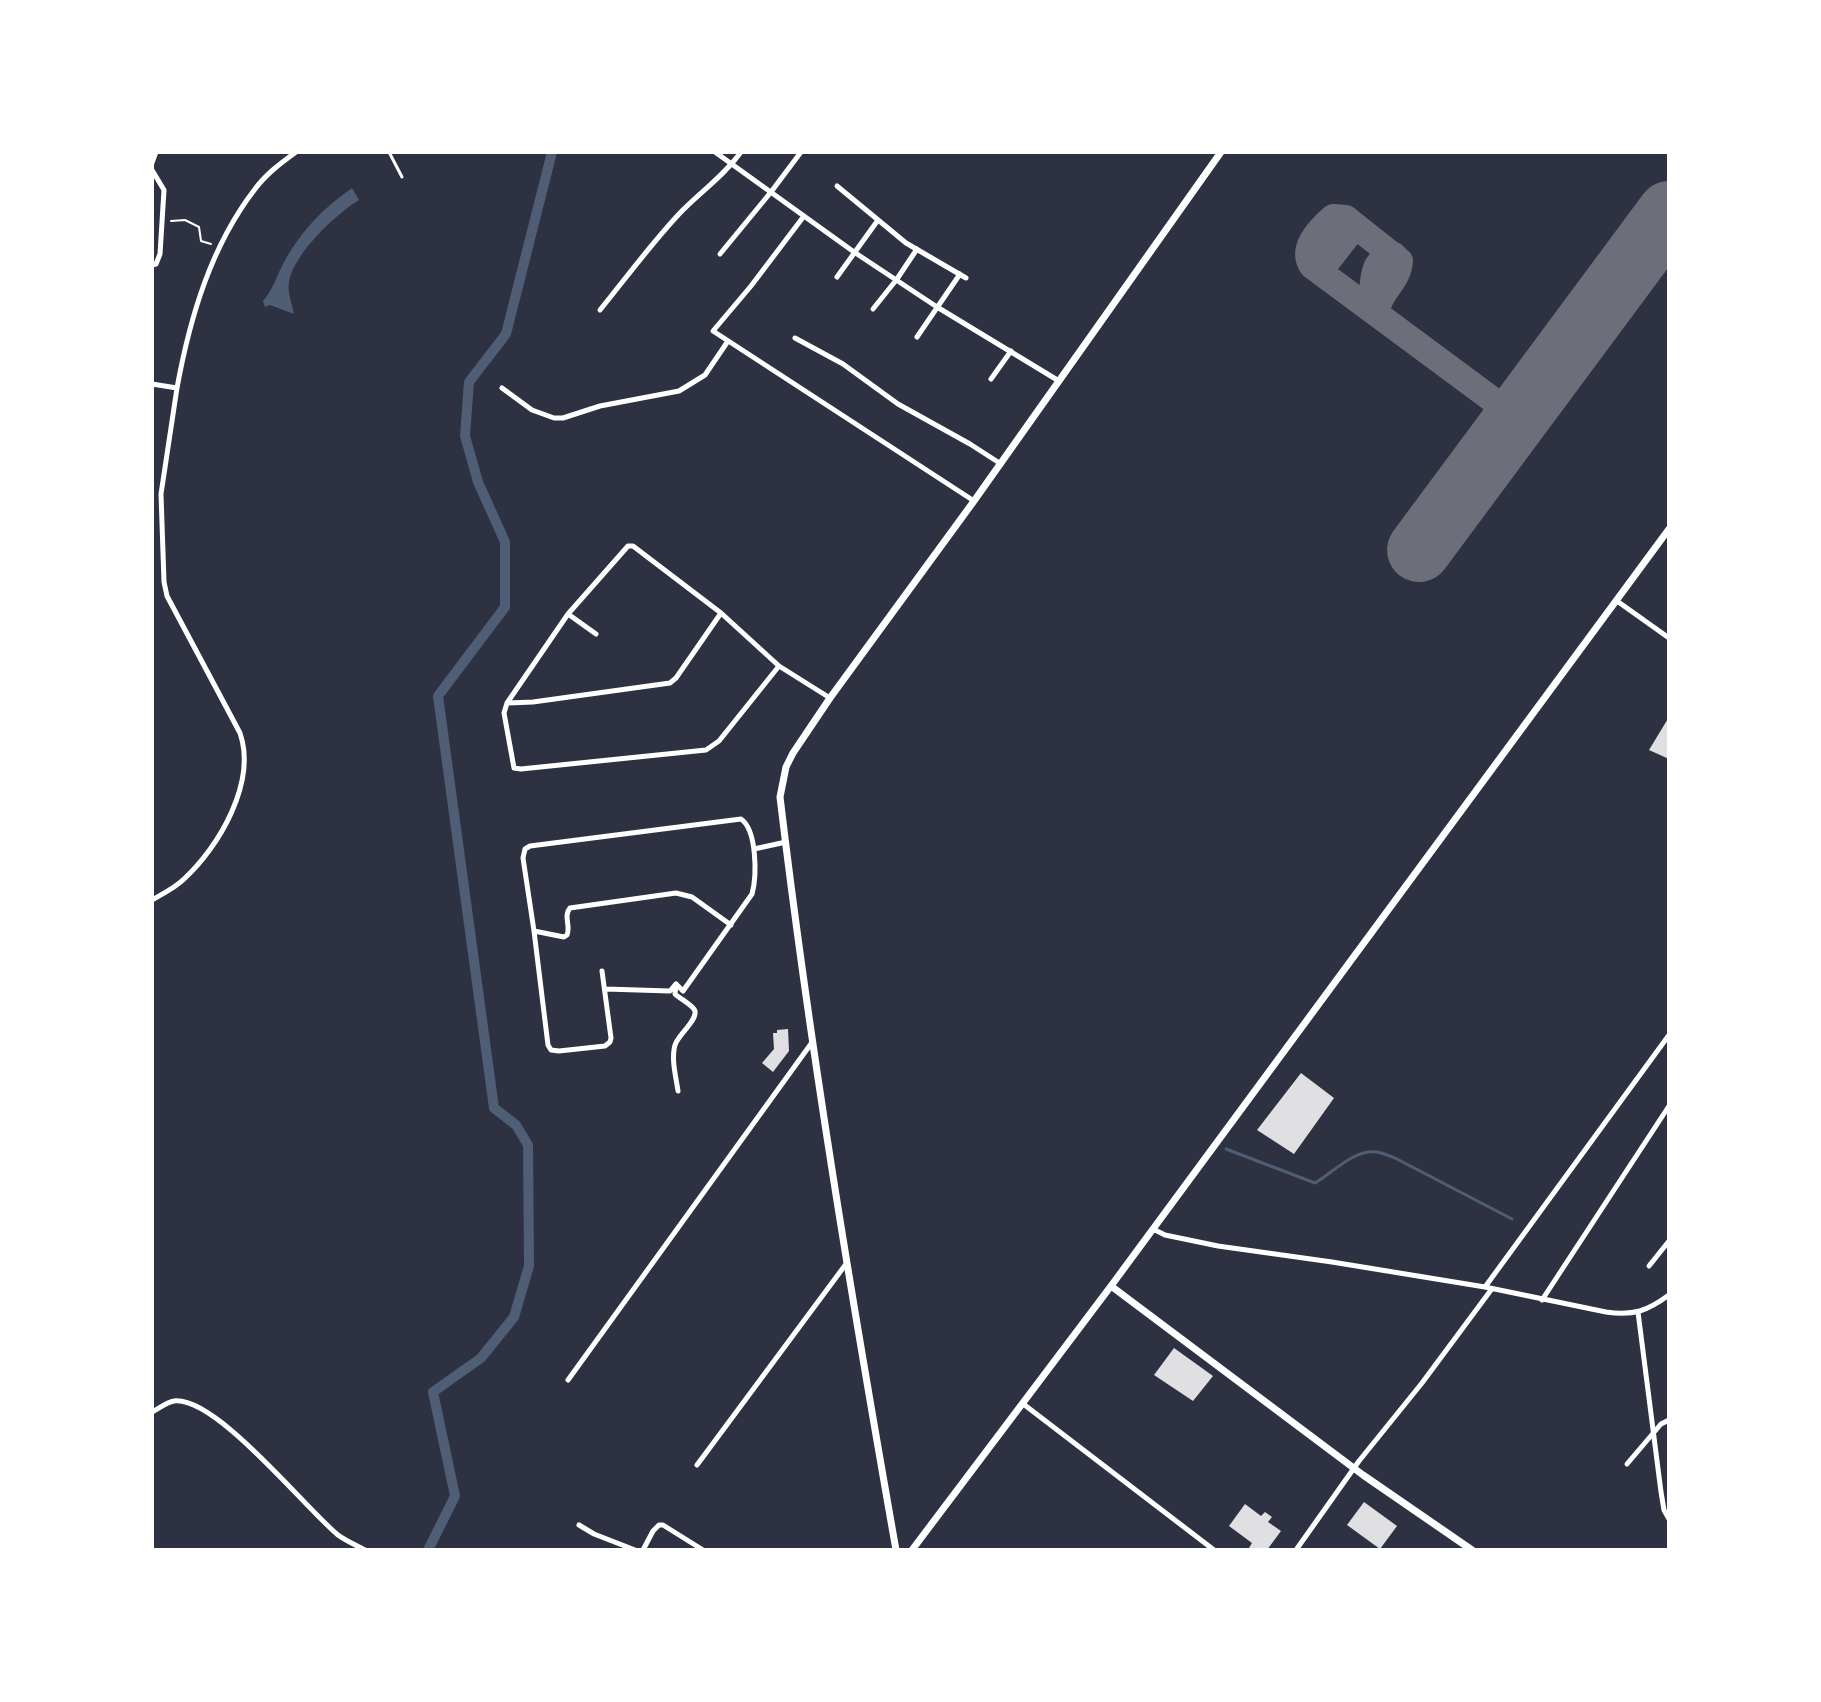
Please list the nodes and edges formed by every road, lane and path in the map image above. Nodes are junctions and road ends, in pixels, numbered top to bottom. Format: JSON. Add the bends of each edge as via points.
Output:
{"nodes":[{"id":1,"x":156,"y":152,"type":"edge"},
{"id":2,"x":296,"y":152,"type":"edge"},
{"id":3,"x":389,"y":152,"type":"edge"},
{"id":4,"x":715,"y":152,"type":"edge"},
{"id":5,"x":741,"y":152,"type":"edge"},
{"id":6,"x":801,"y":152,"type":"edge"},
{"id":7,"x":1221,"y":152,"type":"edge"},
{"id":8,"x":152,"y":163,"type":"edge"},
{"id":9,"x":732,"y":164,"type":"junction"},
{"id":10,"x":152,"y":170,"type":"edge"},
{"id":11,"x":402,"y":177,"type":"dead end"},
{"id":12,"x":837,"y":186,"type":"dead end"},
{"id":13,"x":771,"y":192,"type":"junction"},
{"id":14,"x":804,"y":216,"type":"junction"},
{"id":15,"x":878,"y":220,"type":"junction"},
{"id":16,"x":161,"y":221,"type":"junction"},
{"id":17,"x":219,"y":248,"type":"junction"},
{"id":18,"x":917,"y":249,"type":"junction"},
{"id":19,"x":854,"y":252,"type":"junction"},
{"id":20,"x":720,"y":254,"type":"dead end"},
{"id":21,"x":152,"y":265,"type":"edge"},
{"id":22,"x":837,"y":277,"type":"dead end"},
{"id":23,"x":897,"y":279,"type":"junction"},
{"id":24,"x":937,"y":307,"type":"junction"},
{"id":25,"x":873,"y":309,"type":"dead end"},
{"id":26,"x":600,"y":310,"type":"dead end"},
{"id":27,"x":917,"y":337,"type":"dead end"},
{"id":28,"x":795,"y":338,"type":"dead end"},
{"id":29,"x":728,"y":341,"type":"junction"},
{"id":30,"x":1011,"y":351,"type":"junction"},
{"id":31,"x":991,"y":379,"type":"dead end"},
{"id":32,"x":1060,"y":381,"type":"junction"},
{"id":33,"x":152,"y":384,"type":"edge"},
{"id":34,"x":177,"y":388,"type":"junction"},
{"id":35,"x":502,"y":388,"type":"dead end"},
{"id":36,"x":1001,"y":464,"type":"junction"},
{"id":37,"x":974,"y":501,"type":"junction"},
{"id":38,"x":1669,"y":529,"type":"edge"},
{"id":39,"x":1617,"y":601,"type":"junction"},
{"id":40,"x":721,"y":613,"type":"junction"},
{"id":41,"x":568,"y":614,"type":"junction"},
{"id":42,"x":596,"y":634,"type":"dead end"},
{"id":43,"x":1669,"y":638,"type":"edge"},
{"id":44,"x":779,"y":666,"type":"junction"},
{"id":45,"x":830,"y":698,"type":"junction"},
{"id":46,"x":507,"y":703,"type":"junction"},
{"id":47,"x":786,"y":842,"type":"junction"},
{"id":48,"x":754,"y":849,"type":"junction"},
{"id":49,"x":152,"y":900,"type":"edge"},
{"id":50,"x":731,"y":925,"type":"junction"},
{"id":51,"x":534,"y":931,"type":"junction"},
{"id":52,"x":602,"y":971,"type":"dead end"},
{"id":53,"x":676,"y":984,"type":"junction"},
{"id":54,"x":605,"y":989,"type":"junction"},
{"id":55,"x":1669,"y":1035,"type":"edge"},
{"id":56,"x":813,"y":1041,"type":"junction"},
{"id":57,"x":678,"y":1091,"type":"dead end"},
{"id":58,"x":1669,"y":1106,"type":"edge"},
{"id":59,"x":1152,"y":1229,"type":"junction"},
{"id":60,"x":1669,"y":1241,"type":"edge"},
{"id":61,"x":846,"y":1264,"type":"junction"},
{"id":62,"x":1649,"y":1266,"type":"dead end"},
{"id":63,"x":1111,"y":1286,"type":"junction"},
{"id":64,"x":1488,"y":1288,"type":"junction"},
{"id":65,"x":1669,"y":1295,"type":"edge"},
{"id":66,"x":1542,"y":1300,"type":"junction"},
{"id":67,"x":1638,"y":1312,"type":"junction"},
{"id":68,"x":568,"y":1380,"type":"dead end"},
{"id":69,"x":1022,"y":1403,"type":"junction"},
{"id":70,"x":152,"y":1412,"type":"edge"},
{"id":71,"x":1669,"y":1420,"type":"edge"},
{"id":72,"x":1654,"y":1431,"type":"junction"},
{"id":73,"x":1627,"y":1464,"type":"dead end"},
{"id":74,"x":697,"y":1465,"type":"dead end"},
{"id":75,"x":1355,"y":1468,"type":"junction"},
{"id":76,"x":1669,"y":1519,"type":"edge"},
{"id":77,"x":579,"y":1525,"type":"dead end"},
{"id":78,"x":365,"y":1550,"type":"edge"},
{"id":79,"x":635,"y":1550,"type":"edge"},
{"id":80,"x":643,"y":1550,"type":"edge"},
{"id":81,"x":703,"y":1550,"type":"edge"},
{"id":82,"x":896,"y":1550,"type":"edge"},
{"id":83,"x":912,"y":1550,"type":"edge"},
{"id":84,"x":1214,"y":1550,"type":"edge"},
{"id":85,"x":1296,"y":1550,"type":"edge"},
{"id":86,"x":1472,"y":1550,"type":"edge"}],
"edges":[{"from":1,"to":8,"type":"street"},
{"from":2,"to":17,"type":"street","via":[[256,187]]},
{"from":3,"to":11,"type":"lane"},
{"from":4,"to":9,"type":"street"},
{"from":5,"to":9,"type":"street"},
{"from":6,"to":13,"type":"street"},
{"from":7,"to":32,"type":"street"},
{"from":9,"to":13,"type":"street"},
{"from":9,"to":26,"type":"street","via":[[681,211]]},
{"from":10,"to":16,"type":"street","via":[[164,190]]},
{"from":12,"to":15,"type":"street"},
{"from":13,"to":14,"type":"street"},
{"from":13,"to":20,"type":"street"},
{"from":14,"to":19,"type":"street"},
{"from":14,"to":29,"type":"street","via":[[713,331]]},
{"from":15,"to":18,"type":"street"},
{"from":15,"to":19,"type":"street"},
{"from":16,"to":17,"type":"path","via":[[185,220],[199,227],[201,241]]},
{"from":16,"to":21,"type":"street","via":[[160,254]]},
{"from":17,"to":34,"type":"street","via":[[197,304]]},
{"from":18,"to":23,"type":"street"},
{"from":18,"to":24,"type":"street","via":[[963,276]]},
{"from":19,"to":22,"type":"street"},
{"from":19,"to":23,"type":"street"},
{"from":23,"to":24,"type":"street"},
{"from":23,"to":25,"type":"street"},
{"from":24,"to":27,"type":"street"},
{"from":24,"to":30,"type":"street"},
{"from":28,"to":36,"type":"street"},
{"from":29,"to":35,"type":"street","via":[[705,375],[679,391],[563,418],[536,412]]},
{"from":29,"to":37,"type":"street"},
{"from":30,"to":31,"type":"street"},
{"from":30,"to":32,"type":"street"},
{"from":32,"to":36,"type":"street"},
{"from":33,"to":34,"type":"street"},
{"from":34,"to":49,"type":"street","via":[[161,494],[164,582],[245,747],[241,788],[217,842],[183,881]]},
{"from":36,"to":37,"type":"street"},
{"from":37,"to":45,"type":"street"},
{"from":38,"to":39,"type":"street"},
{"from":39,"to":43,"type":"street"},
{"from":39,"to":59,"type":"street"},
{"from":40,"to":41,"type":"street","via":[[628,546]]},
{"from":40,"to":44,"type":"street"},
{"from":40,"to":46,"type":"street","via":[[670,683]]},
{"from":41,"to":42,"type":"street"},
{"from":41,"to":46,"type":"street"},
{"from":44,"to":45,"type":"street"},
{"from":44,"to":46,"type":"street","via":[[719,741],[697,752],[517,769],[504,713]]},
{"from":45,"to":47,"type":"street","via":[[786,767],[780,797]]},
{"from":47,"to":48,"type":"street"},
{"from":47,"to":56,"type":"street"},
{"from":48,"to":50,"type":"street","via":[[753,889]]},
{"from":48,"to":51,"type":"street","via":[[747,824],[738,819],[527,847],[523,858]]},
{"from":50,"to":51,"type":"street","via":[[692,897],[676,893],[570,908],[564,937]]},
{"from":50,"to":53,"type":"street","via":[[683,991]]},
{"from":51,"to":54,"type":"street","via":[[551,1050],[608,1044]]},
{"from":52,"to":54,"type":"street"},
{"from":53,"to":54,"type":"street","via":[[670,991]]},
{"from":53,"to":57,"type":"street","via":[[675,994],[695,1010],[675,1044]]},
{"from":55,"to":64,"type":"street"},
{"from":56,"to":61,"type":"street"},
{"from":56,"to":68,"type":"street"},
{"from":58,"to":66,"type":"street"},
{"from":59,"to":63,"type":"street"},
{"from":59,"to":64,"type":"street","via":[[1218,1246]]},
{"from":60,"to":62,"type":"street"},
{"from":61,"to":74,"type":"street"},
{"from":61,"to":82,"type":"street"},
{"from":63,"to":69,"type":"street"},
{"from":63,"to":75,"type":"street"},
{"from":64,"to":66,"type":"street"},
{"from":64,"to":75,"type":"street"},
{"from":65,"to":67,"type":"street"},
{"from":66,"to":67,"type":"street"},
{"from":67,"to":72,"type":"street"},
{"from":69,"to":83,"type":"street"},
{"from":69,"to":84,"type":"street"},
{"from":70,"to":78,"type":"street","via":[[173,1401],[217,1417],[340,1536]]},
{"from":71,"to":72,"type":"street"},
{"from":72,"to":73,"type":"street"},
{"from":72,"to":76,"type":"street"},
{"from":75,"to":85,"type":"street"},
{"from":75,"to":86,"type":"street"},
{"from":77,"to":79,"type":"street"},
{"from":80,"to":81,"type":"street","via":[[653,1531],[663,1525]]}]}
